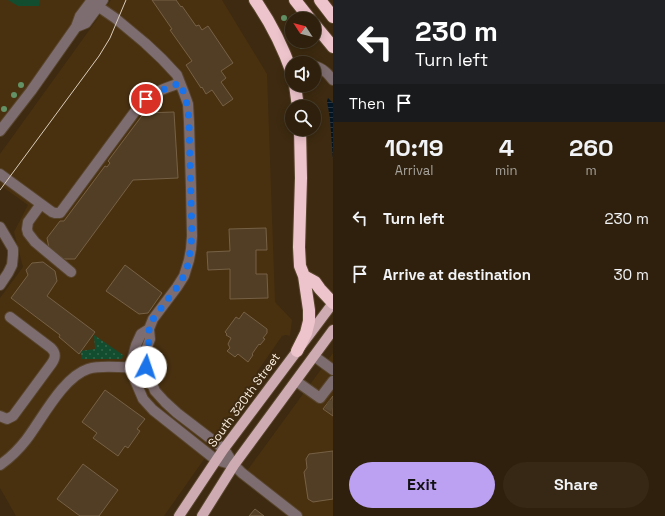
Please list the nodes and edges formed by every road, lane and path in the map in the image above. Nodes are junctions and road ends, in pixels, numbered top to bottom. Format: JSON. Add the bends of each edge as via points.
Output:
{"nodes":[{"id":1,"x":255,"y":0,"type":"edge"},
{"id":2,"x":295,"y":0,"type":"edge"},
{"id":3,"x":320,"y":0,"type":"edge"},
{"id":4,"x":98,"y":2,"type":"edge"},
{"id":5,"x":304,"y":12,"type":"edge"},
{"id":6,"x":333,"y":17,"type":"edge"},
{"id":7,"x":321,"y":32,"type":"edge"},
{"id":8,"x":333,"y":47,"type":"edge"},
{"id":9,"x":286,"y":56,"type":"edge"},
{"id":10,"x":321,"y":69,"type":"edge"},
{"id":11,"x":333,"y":80,"type":"edge"},
{"id":12,"x":180,"y":83,"type":"junction"},
{"id":13,"x":0,"y":131,"type":"edge"},
{"id":14,"x":300,"y":136,"type":"edge"},
{"id":15,"x":0,"y":174,"type":"edge"},
{"id":16,"x":41,"y":204,"type":"junction"},
{"id":17,"x":0,"y":227,"type":"edge"},
{"id":18,"x":71,"y":272,"type":"dead end"},
{"id":19,"x":304,"y":276,"type":"junction"},
{"id":20,"x":0,"y":285,"type":"edge"},
{"id":21,"x":333,"y":303,"type":"edge"},
{"id":22,"x":10,"y":317,"type":"dead end"},
{"id":23,"x":149,"y":329,"type":"junction"},
{"id":24,"x":333,"y":330,"type":"edge"},
{"id":25,"x":297,"y":351,"type":"junction"},
{"id":26,"x":314,"y":356,"type":"junction"},
{"id":27,"x":146,"y":367,"type":"junction"},
{"id":28,"x":133,"y":368,"type":"junction"},
{"id":29,"x":333,"y":370,"type":"edge"},
{"id":30,"x":296,"y":381,"type":"junction"},
{"id":31,"x":332,"y":385,"type":"edge"},
{"id":32,"x":0,"y":416,"type":"edge"},
{"id":33,"x":224,"y":449,"type":"junction"},
{"id":34,"x":216,"y":460,"type":"junction"},
{"id":35,"x":0,"y":465,"type":"edge"},
{"id":36,"x":234,"y":465,"type":"junction"},
{"id":37,"x":179,"y":516,"type":"edge"},
{"id":38,"x":202,"y":516,"type":"edge"},
{"id":39,"x":297,"y":516,"type":"edge"}],
"edges":[{"from":1,"to":9,"type":"highway"},
{"from":2,"to":5,"type":"highway"},
{"from":3,"to":6,"type":"highway"},
{"from":4,"to":12,"type":"street","via":[[145,42],[177,75]]},
{"from":4,"to":13,"type":"street","via":[[86,23],[76,27]]},
{"from":7,"to":8,"type":"highway"},
{"from":10,"to":11,"type":"street"},
{"from":12,"to":16,"type":"street","via":[[157,92],[142,102],[61,212],[54,213]]},
{"from":12,"to":23,"type":"street","via":[[188,104],[191,249],[184,276],[153,319]]},
{"from":14,"to":19,"type":"highway","via":[[299,247],[300,266]]},
{"from":15,"to":16,"type":"street"},
{"from":16,"to":18,"type":"street","via":[[28,222],[27,229],[35,242]]},
{"from":17,"to":20,"type":"street","via":[[13,249],[13,255],[12,265]]},
{"from":19,"to":21,"type":"highway","via":[[314,282]]},
{"from":19,"to":25,"type":"highway","via":[[309,321]]},
{"from":21,"to":25,"type":"main road","name":"South 320th Street"},
{"from":22,"to":32,"type":"street","via":[[51,348],[56,355],[13,416],[7,419]]},
{"from":23,"to":27,"type":"street"},
{"from":23,"to":28,"type":"street","via":[[141,334],[136,344]]},
{"from":24,"to":26,"type":"main road"},
{"from":25,"to":33,"type":"main road","name":"South 320th Street"},
{"from":26,"to":29,"type":"street"},
{"from":26,"to":30,"type":"main road"},
{"from":27,"to":28,"type":"street"},
{"from":27,"to":33,"type":"street","via":[[155,391],[165,402]]},
{"from":28,"to":34,"type":"street","via":[[134,378],[143,399],[153,410]]},
{"from":28,"to":35,"type":"street","via":[[97,367],[74,377],[62,389],[20,448]]},
{"from":30,"to":31,"type":"street","via":[[324,401]]},
{"from":30,"to":36,"type":"main road"},
{"from":33,"to":34,"type":"main road","name":"South 320th Street"},
{"from":33,"to":36,"type":"street"},
{"from":34,"to":36,"type":"street"},
{"from":34,"to":37,"type":"main road","name":"South 320th Street"},
{"from":36,"to":38,"type":"main road"},
{"from":36,"to":39,"type":"street"}]}
